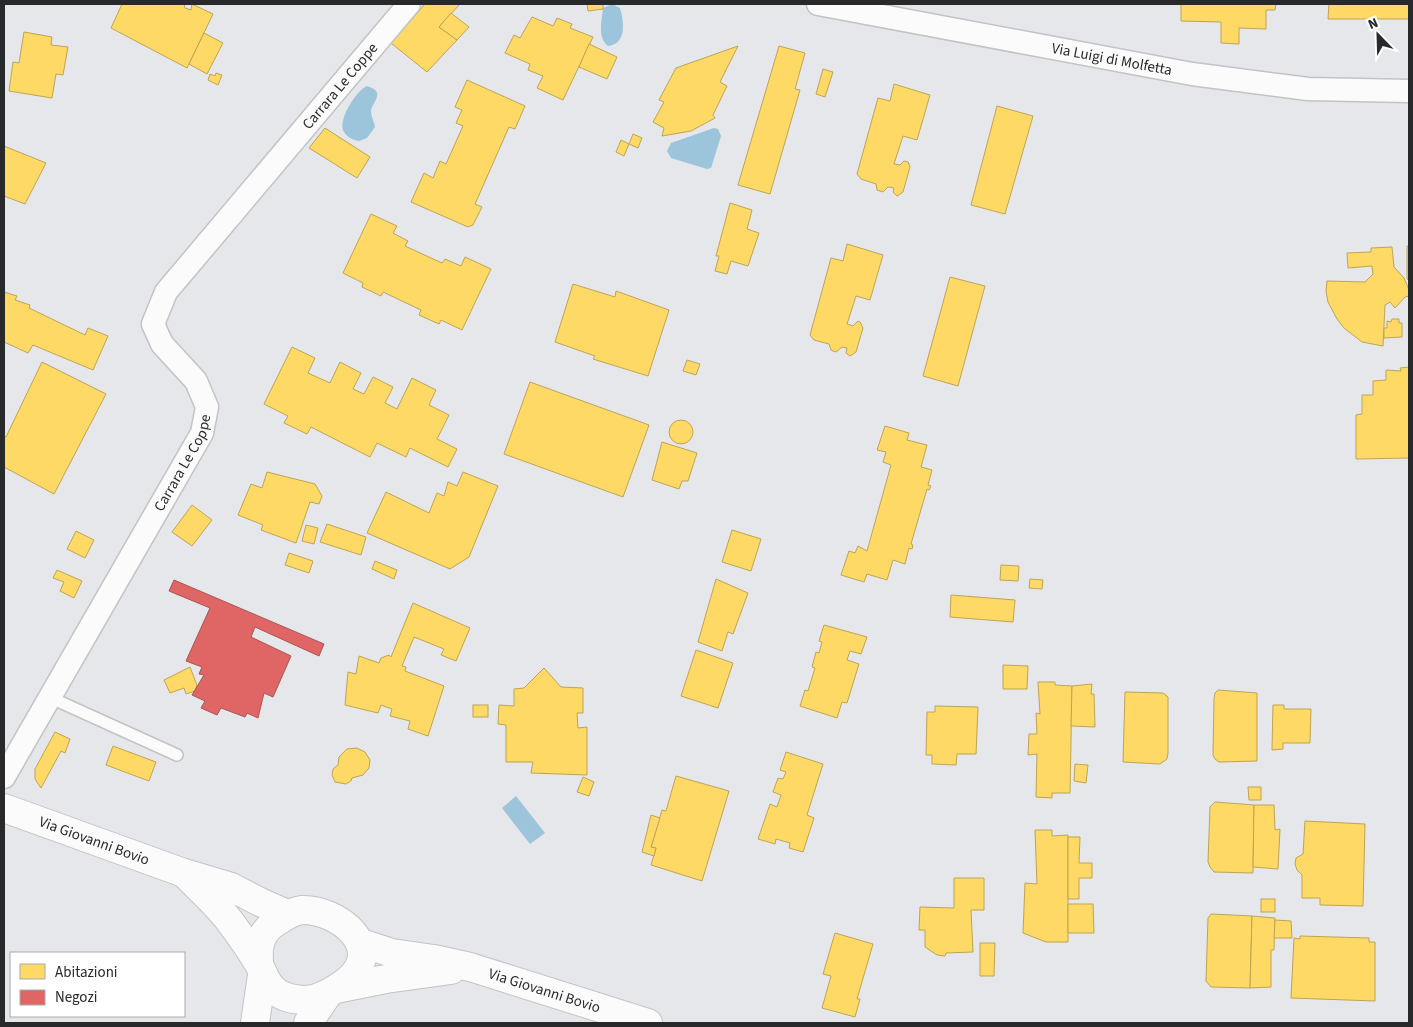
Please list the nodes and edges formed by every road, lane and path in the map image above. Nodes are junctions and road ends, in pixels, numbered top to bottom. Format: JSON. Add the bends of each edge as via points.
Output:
{"nodes":[{"id":1,"x":409,"y":4,"type":"edge"},
{"id":2,"x":818,"y":4,"type":"edge"},
{"id":3,"x":1409,"y":91,"type":"edge"},
{"id":4,"x":50,"y":697,"type":"junction"},
{"id":5,"x":177,"y":755,"type":"dead end"},
{"id":6,"x":4,"y":777,"type":"edge"},
{"id":7,"x":4,"y":808,"type":"edge"},
{"id":8,"x":184,"y":873,"type":"junction"},
{"id":9,"x":287,"y":914,"type":"junction"},
{"id":10,"x":361,"y":944,"type":"junction"},
{"id":11,"x":470,"y":968,"type":"junction"},
{"id":12,"x":260,"y":969,"type":"junction"},
{"id":13,"x":332,"y":992,"type":"junction"},
{"id":14,"x":255,"y":1023,"type":"edge"},
{"id":15,"x":308,"y":1023,"type":"edge"},
{"id":16,"x":648,"y":1023,"type":"edge"}],
"edges":[{"from":1,"to":4,"type":"street","name":"Carrara Le Coppe","via":[[166,292],[153,324],[162,344],[196,381],[207,407],[202,434]]},
{"from":2,"to":3,"type":"street","name":"Via Luigi di Molfetta","via":[[1192,74],[1308,89]]},
{"from":4,"to":5,"type":"lane"},
{"from":4,"to":6,"type":"street","name":"Carrara Le Coppe"},
{"from":7,"to":8,"type":"main road","name":"Via Giovanni Bovio"},
{"from":8,"to":9,"type":"main road","name":"Via Giovanni Bovio","via":[[232,887]]},
{"from":8,"to":12,"type":"main road","via":[[230,921]]},
{"from":9,"to":10,"type":"main road","via":[[302,910],[320,913],[352,930]]},
{"from":9,"to":12,"type":"main road","via":[[268,927],[260,944]]},
{"from":10,"to":11,"type":"main road","name":"Via Giovanni Bovio"},
{"from":10,"to":13,"type":"main road","via":[[363,954],[359,967]]},
{"from":11,"to":13,"type":"main road","via":[[386,979]]},
{"from":11,"to":16,"type":"main road","name":"Via Giovanni Bovio"},
{"from":12,"to":13,"type":"main road","via":[[274,990],[291,999],[308,1000]]},
{"from":12,"to":14,"type":"main road"},
{"from":13,"to":15,"type":"main road"}]}
